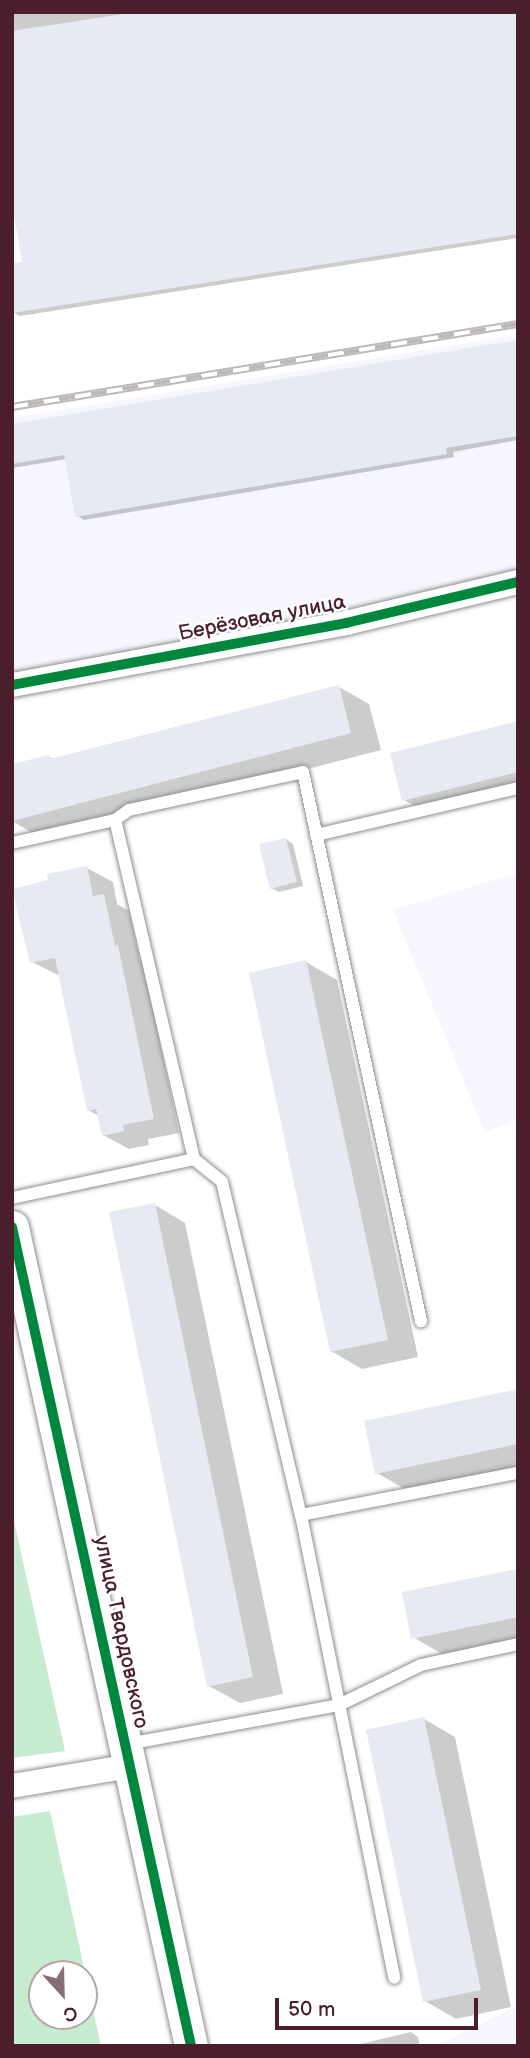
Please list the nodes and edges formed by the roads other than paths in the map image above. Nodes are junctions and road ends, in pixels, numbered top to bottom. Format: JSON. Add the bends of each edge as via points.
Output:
{"nodes":[{"id":1,"x":518,"y":582,"type":"edge"},
{"id":2,"x":12,"y":685,"type":"edge"},
{"id":3,"x":518,"y":788,"type":"edge"},
{"id":4,"x":115,"y":820,"type":"junction"},
{"id":5,"x":316,"y":835,"type":"junction"},
{"id":6,"x":12,"y":843,"type":"edge"},
{"id":7,"x":194,"y":1159,"type":"junction"},
{"id":8,"x":12,"y":1198,"type":"edge"},
{"id":9,"x":12,"y":1227,"type":"edge"},
{"id":10,"x":421,"y":1321,"type":"dead end"},
{"id":11,"x":518,"y":1473,"type":"edge"},
{"id":12,"x":301,"y":1515,"type":"junction"},
{"id":13,"x":518,"y":1644,"type":"edge"},
{"id":14,"x":339,"y":1705,"type":"junction"},
{"id":15,"x":128,"y":1755,"type":"junction"},
{"id":16,"x":12,"y":1786,"type":"edge"},
{"id":17,"x":394,"y":1978,"type":"dead end"},
{"id":18,"x":191,"y":2046,"type":"edge"}],
"edges":[{"from":1,"to":2,"type":"street","name":"Берёзовая улица","via":[[346,623]]},
{"from":3,"to":5,"type":"lane"},
{"from":4,"to":5,"type":"lane","via":[[129,810],[303,772]]},
{"from":4,"to":6,"type":"lane"},
{"from":4,"to":7,"type":"lane"},
{"from":5,"to":10,"type":"lane"},
{"from":7,"to":8,"type":"lane"},
{"from":7,"to":12,"type":"lane","via":[[222,1182]]},
{"from":9,"to":15,"type":"street","name":"улица Твардовского"},
{"from":11,"to":12,"type":"lane"},
{"from":12,"to":14,"type":"lane"},
{"from":13,"to":14,"type":"lane","via":[[421,1665]]},
{"from":14,"to":15,"type":"lane"},
{"from":14,"to":17,"type":"lane"},
{"from":15,"to":16,"type":"street"},
{"from":15,"to":18,"type":"street","name":"улица Твардовского"}]}
